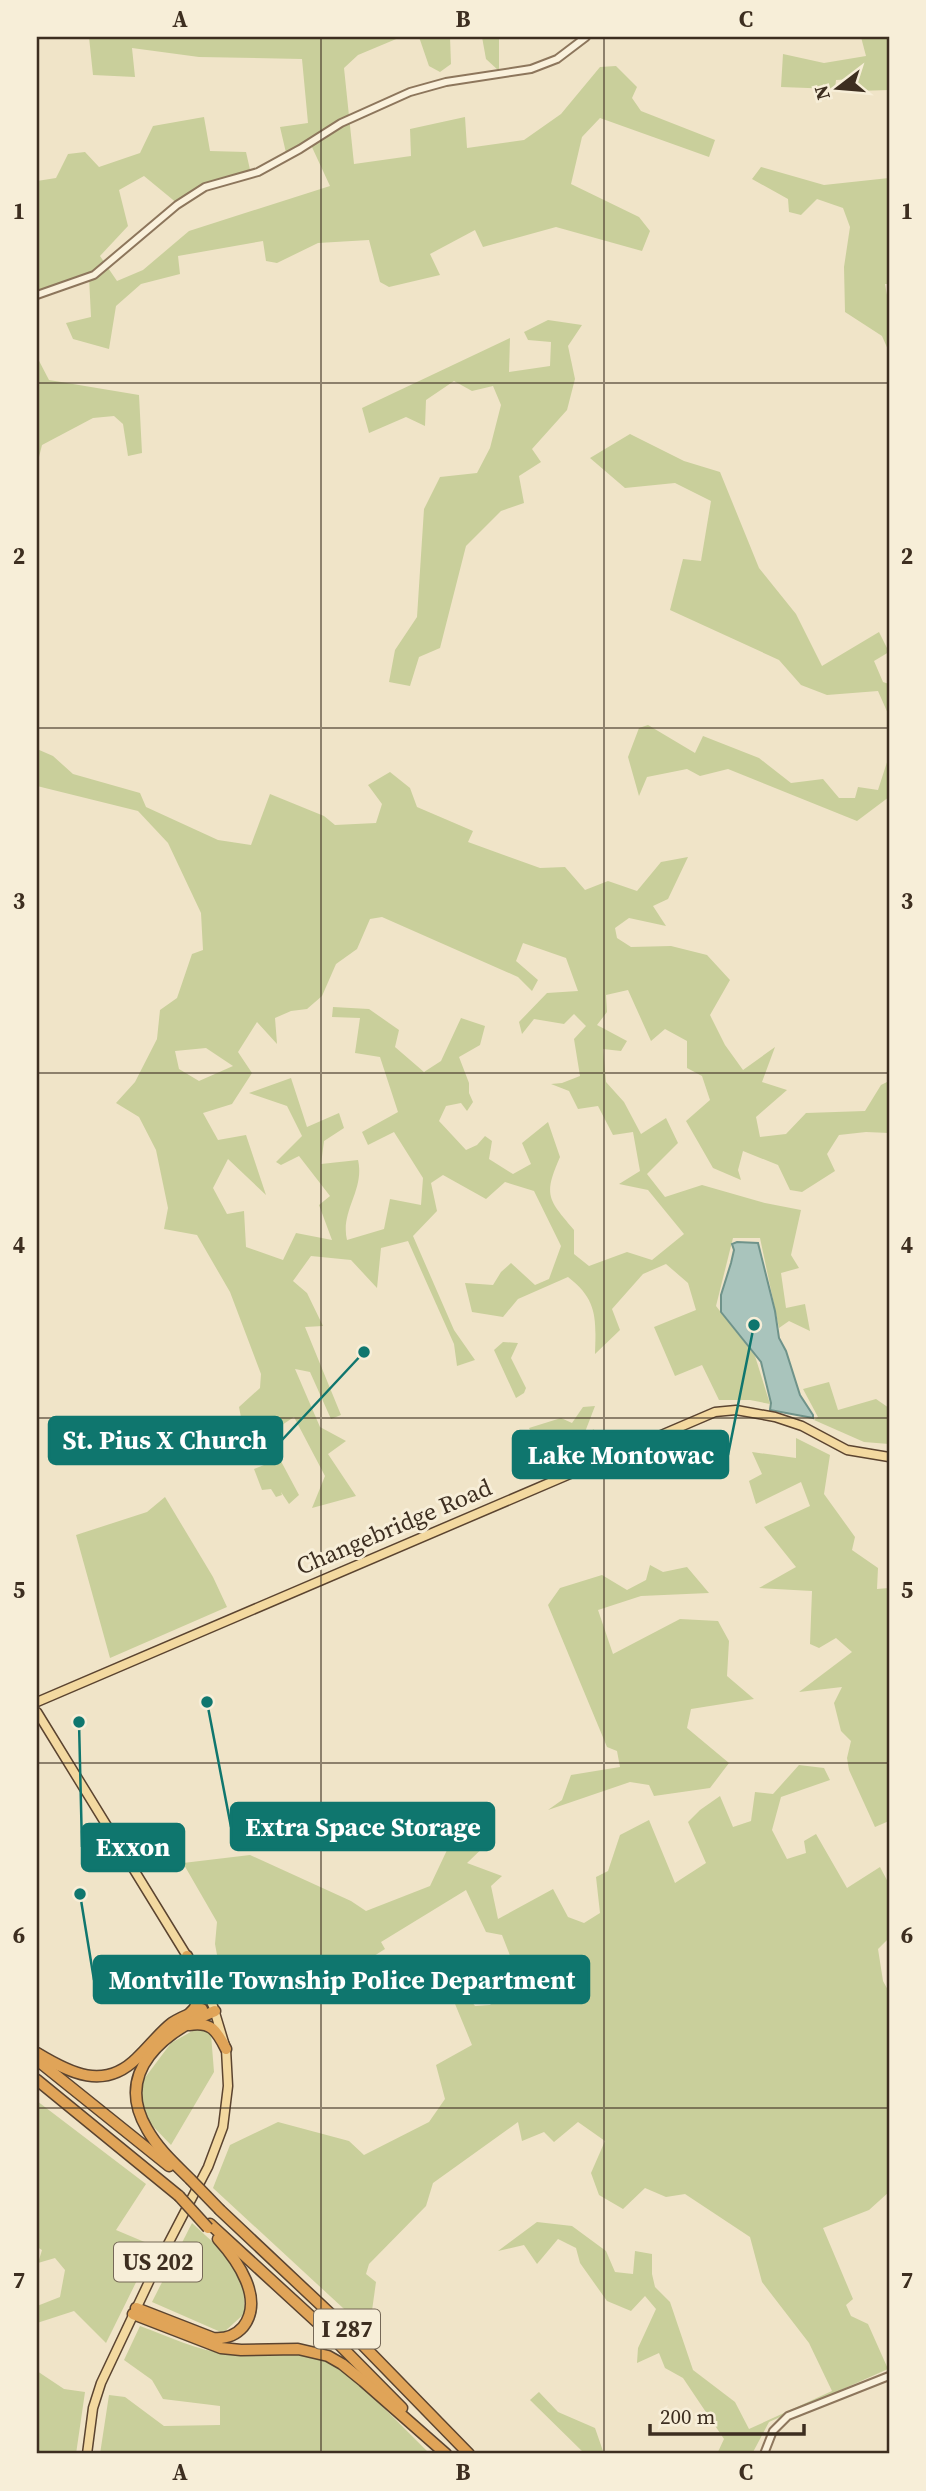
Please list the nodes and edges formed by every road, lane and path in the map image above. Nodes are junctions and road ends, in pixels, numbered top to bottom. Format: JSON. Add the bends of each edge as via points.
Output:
{"nodes":[{"id":1,"x":586,"y":37,"type":"edge"},
{"id":2,"x":37,"y":295,"type":"edge"},
{"id":3,"x":889,"y":1457,"type":"edge"},
{"id":4,"x":37,"y":1702,"type":"edge"},
{"id":5,"x":37,"y":1712,"type":"edge"},
{"id":6,"x":187,"y":1956,"type":"junction"},
{"id":7,"x":214,"y":2008,"type":"junction"},
{"id":8,"x":187,"y":2015,"type":"junction"},
{"id":9,"x":178,"y":2028,"type":"junction"},
{"id":10,"x":226,"y":2049,"type":"junction"},
{"id":11,"x":37,"y":2053,"type":"edge"},
{"id":12,"x":37,"y":2060,"type":"edge"},
{"id":13,"x":37,"y":2080,"type":"edge"},
{"id":14,"x":189,"y":2181,"type":"junction"},
{"id":15,"x":209,"y":2226,"type":"junction"},
{"id":16,"x":134,"y":2311,"type":"junction"},
{"id":17,"x":889,"y":2376,"type":"edge"},
{"id":18,"x":87,"y":2454,"type":"edge"},
{"id":19,"x":446,"y":2454,"type":"edge"},
{"id":20,"x":469,"y":2454,"type":"edge"},
{"id":21,"x":764,"y":2454,"type":"edge"}],
"edges":[{"from":1,"to":2,"type":"street","via":[[541,66],[429,86],[341,123],[271,166],[195,192],[94,275]]},
{"from":3,"to":4,"type":"main road","name":"Changebridge Road","via":[[847,1450],[775,1417],[736,1410],[715,1412]]},
{"from":5,"to":6,"type":"main road","number":"US 202"},
{"from":6,"to":7,"type":"main road","number":"US 202"},
{"from":6,"to":8,"type":"highway","via":[[200,1997]]},
{"from":7,"to":8,"type":"highway"},
{"from":7,"to":9,"type":"highway"},
{"from":7,"to":10,"type":"main road","number":"US 202"},
{"from":8,"to":11,"type":"highway","via":[[169,2026],[129,2066],[111,2074],[78,2074]]},
{"from":9,"to":10,"type":"highway","via":[[201,2023],[210,2026]]},
{"from":9,"to":14,"type":"highway","via":[[142,2066],[136,2102],[152,2137]]},
{"from":10,"to":16,"type":"main road","number":"US 202","via":[[227,2099],[219,2141]]},
{"from":12,"to":14,"type":"highway"},
{"from":13,"to":15,"type":"highway","bridge":true},
{"from":14,"to":20,"type":"highway","number":"I 287","bridge":true,"via":[[329,2312]]},
{"from":15,"to":16,"type":"highway","via":[[247,2281],[250,2310],[242,2328],[228,2337],[213,2338]]},
{"from":15,"to":19,"type":"highway","number":"I 287","via":[[318,2323]]},
{"from":16,"to":18,"type":"main road","number":"US 202","via":[[96,2396]]},
{"from":16,"to":19,"type":"highway","via":[[221,2348],[298,2349],[328,2356]]},
{"from":17,"to":21,"type":"street","via":[[788,2416],[773,2431]]}]}
